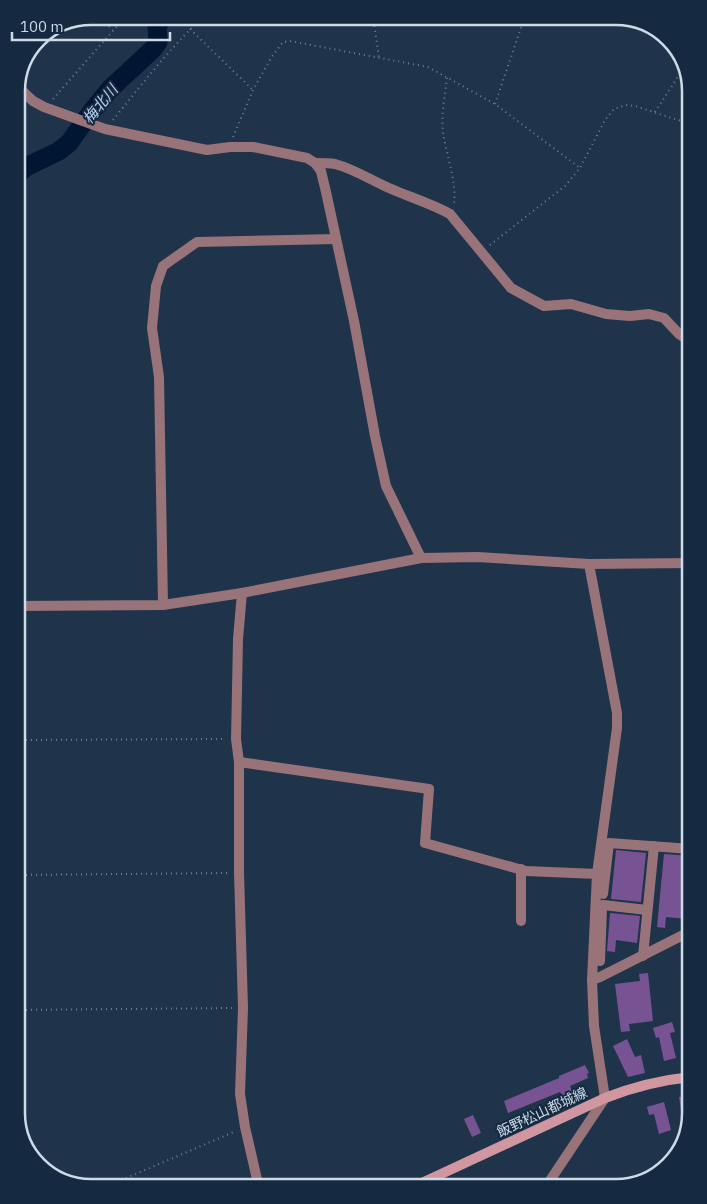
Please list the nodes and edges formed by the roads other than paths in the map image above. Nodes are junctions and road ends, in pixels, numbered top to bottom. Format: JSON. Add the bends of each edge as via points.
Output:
{"nodes":[{"id":1,"x":25,"y":94,"type":"edge"},
{"id":2,"x":315,"y":163,"type":"junction"},
{"id":3,"x":336,"y":239,"type":"junction"},
{"id":4,"x":682,"y":335,"type":"edge"},
{"id":5,"x":422,"y":558,"type":"junction"},
{"id":6,"x":682,"y":563,"type":"edge"},
{"id":7,"x":589,"y":564,"type":"junction"},
{"id":8,"x":242,"y":593,"type":"junction"},
{"id":9,"x":163,"y":604,"type":"junction"},
{"id":10,"x":25,"y":606,"type":"edge"},
{"id":11,"x":240,"y":762,"type":"junction"},
{"id":12,"x":654,"y":846,"type":"junction"},
{"id":13,"x":682,"y":848,"type":"edge"},
{"id":14,"x":521,"y":870,"type":"junction"},
{"id":15,"x":598,"y":874,"type":"junction"},
{"id":16,"x":603,"y":906,"type":"junction"},
{"id":17,"x":648,"y":910,"type":"junction"},
{"id":18,"x":521,"y":921,"type":"dead end"},
{"id":19,"x":682,"y":936,"type":"edge"},
{"id":20,"x":643,"y":956,"type":"junction"},
{"id":21,"x":600,"y":961,"type":"dead end"},
{"id":22,"x":592,"y":980,"type":"junction"},
{"id":23,"x":682,"y":1078,"type":"edge"},
{"id":24,"x":605,"y":1098,"type":"junction"},
{"id":25,"x":257,"y":1179,"type":"edge"},
{"id":26,"x":430,"y":1179,"type":"edge"},
{"id":27,"x":551,"y":1179,"type":"edge"}],
"edges":[{"from":1,"to":2,"type":"street","via":[[44,107],[106,130],[207,150],[230,147],[270,150],[307,158]]},
{"from":2,"to":3,"type":"street","via":[[321,171]]},
{"from":2,"to":4,"type":"street","via":[[333,164],[366,176],[450,214],[511,288],[544,306],[570,304],[606,314],[649,314],[664,318]]},
{"from":3,"to":5,"type":"street","via":[[386,486]]},
{"from":3,"to":9,"type":"street","via":[[197,242],[164,266],[156,286],[152,328],[159,377]]},
{"from":5,"to":7,"type":"street","via":[[478,557]]},
{"from":5,"to":8,"type":"street"},
{"from":6,"to":7,"type":"street"},
{"from":7,"to":15,"type":"street","via":[[617,714]]},
{"from":8,"to":9,"type":"street"},
{"from":8,"to":11,"type":"street","via":[[236,739]]},
{"from":9,"to":10,"type":"street"},
{"from":11,"to":14,"type":"street","via":[[429,790],[425,843]]},
{"from":11,"to":25,"type":"street","via":[[243,1008],[240,1094]]},
{"from":12,"to":13,"type":"street"},
{"from":12,"to":16,"type":"street","via":[[609,842]]},
{"from":12,"to":17,"type":"street"},
{"from":14,"to":15,"type":"street"},
{"from":14,"to":18,"type":"street"},
{"from":15,"to":22,"type":"street"},
{"from":16,"to":17,"type":"street"},
{"from":16,"to":21,"type":"street"},
{"from":17,"to":20,"type":"street"},
{"from":19,"to":20,"type":"street"},
{"from":20,"to":22,"type":"street"},
{"from":22,"to":24,"type":"street","via":[[594,1026]]},
{"from":23,"to":24,"type":"main road","name":"飯野松山都城線","via":[[629,1089]]},
{"from":24,"to":26,"type":"main road","name":"飯野松山都城線"},
{"from":24,"to":27,"type":"street"}]}
